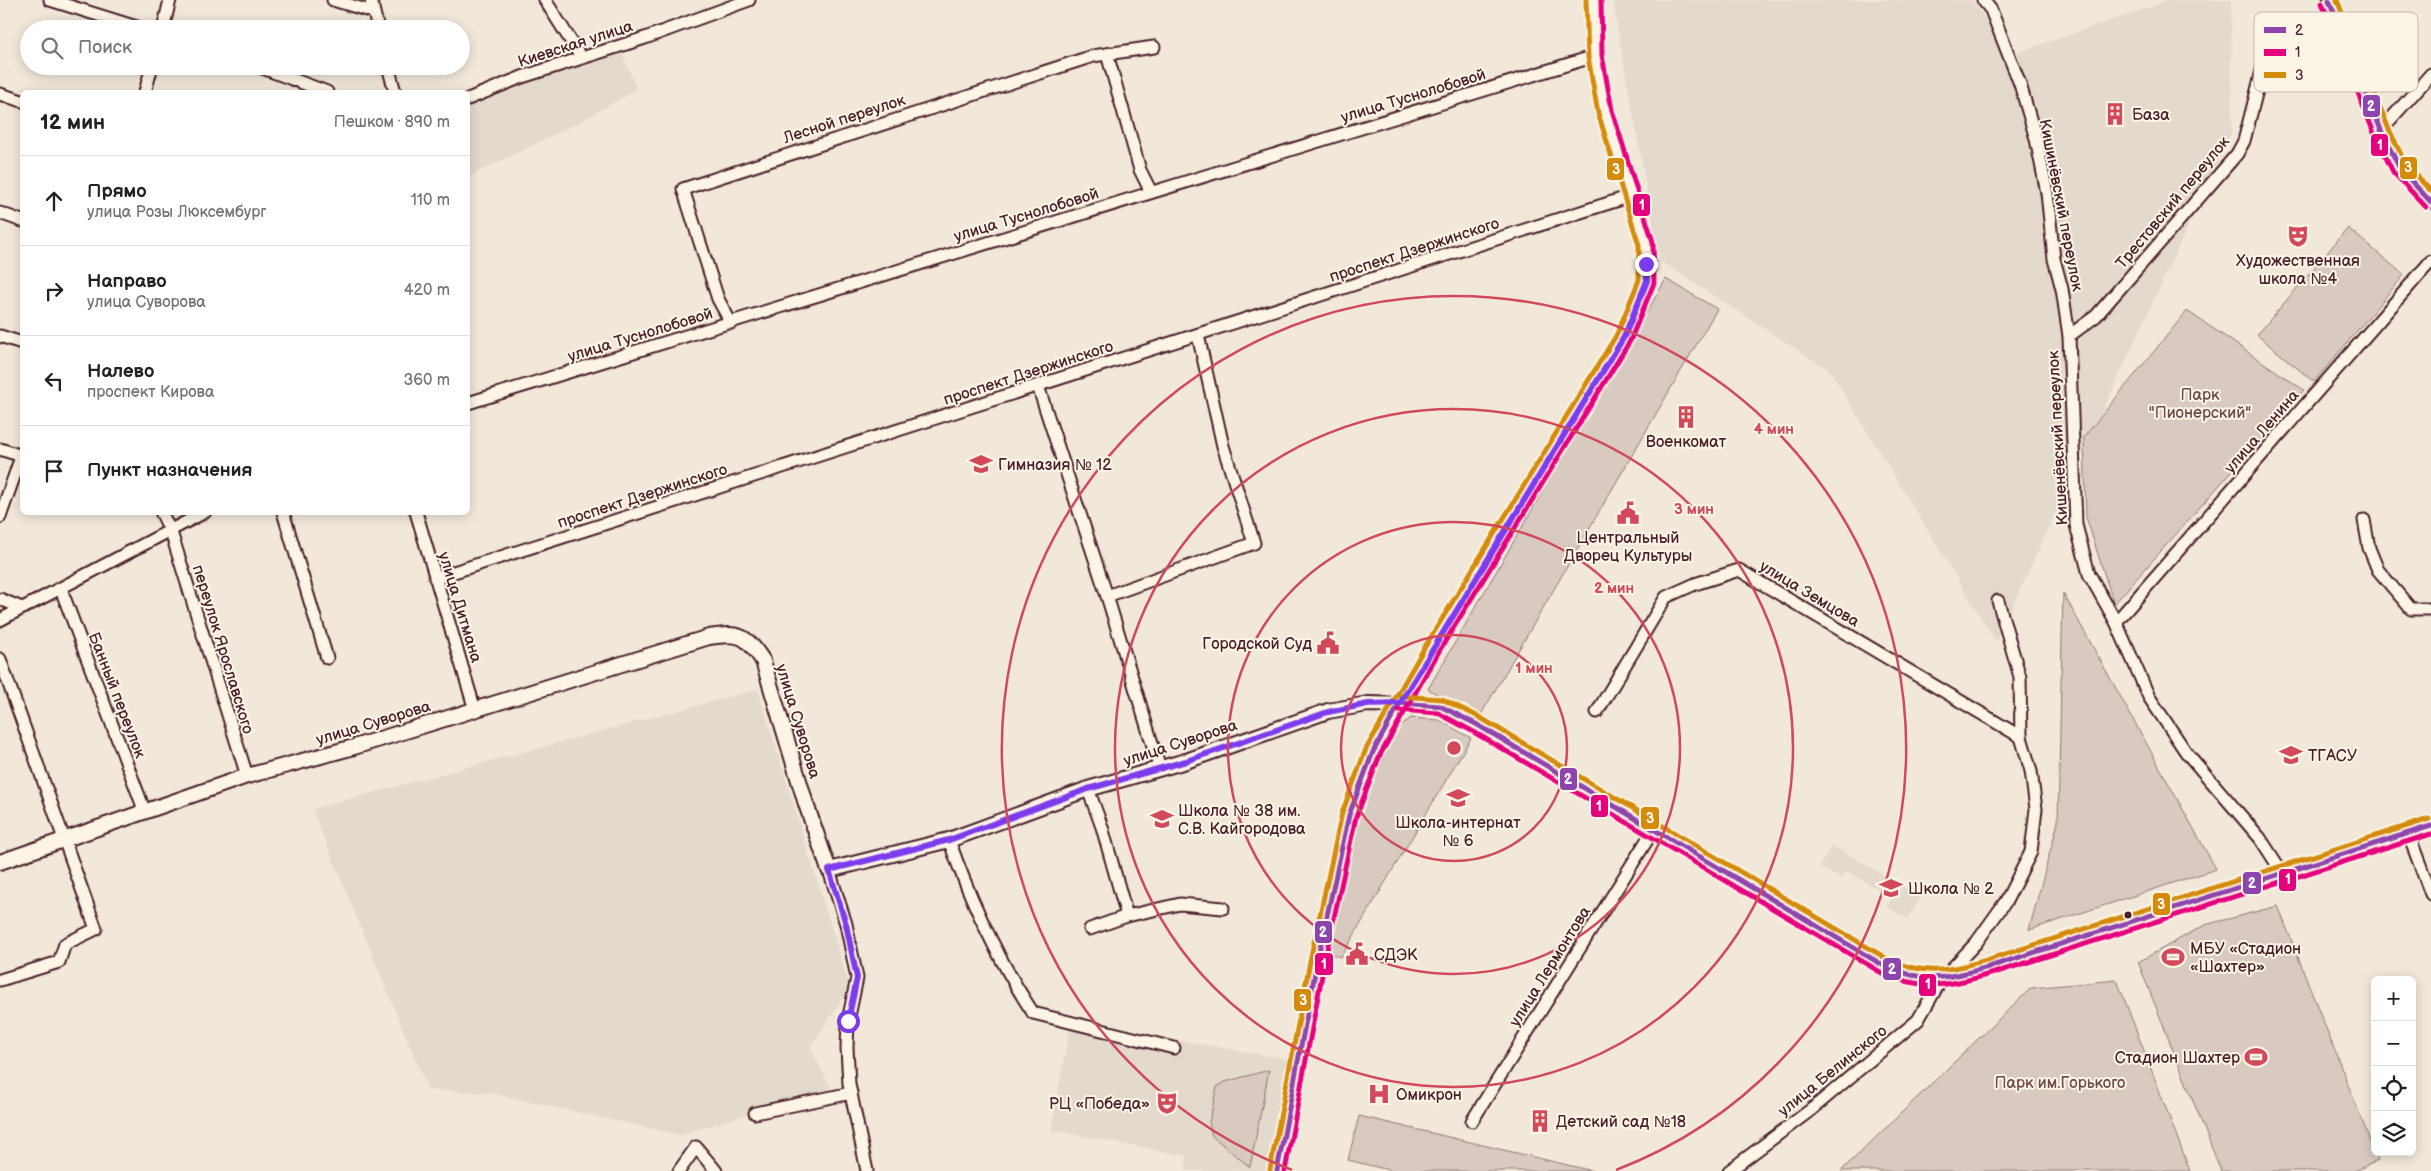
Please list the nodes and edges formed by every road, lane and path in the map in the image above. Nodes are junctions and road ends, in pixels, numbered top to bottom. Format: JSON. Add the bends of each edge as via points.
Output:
{"nodes":[{"id":1,"x":50,"y":0,"type":"edge"},
{"id":2,"x":170,"y":0,"type":"edge"},
{"id":3,"x":333,"y":0,"type":"edge"},
{"id":4,"x":545,"y":0,"type":"edge"},
{"id":5,"x":749,"y":0,"type":"edge"},
{"id":6,"x":1593,"y":0,"type":"edge"},
{"id":7,"x":1984,"y":0,"type":"edge"},
{"id":8,"x":2329,"y":0,"type":"edge"},
{"id":9,"x":721,"y":4,"type":"edge"},
{"id":10,"x":372,"y":6,"type":"edge"},
{"id":11,"x":2333,"y":12,"type":"edge"},
{"id":12,"x":114,"y":20,"type":"edge"},
{"id":13,"x":165,"y":20,"type":"edge"},
{"id":14,"x":376,"y":20,"type":"edge"},
{"id":15,"x":1154,"y":47,"type":"dead end"},
{"id":16,"x":1107,"y":54,"type":"junction"},
{"id":17,"x":1595,"y":56,"type":"junction"},
{"id":18,"x":581,"y":57,"type":"junction"},
{"id":19,"x":2431,"y":74,"type":"edge"},
{"id":20,"x":150,"y":75,"type":"edge"},
{"id":21,"x":281,"y":75,"type":"edge"},
{"id":22,"x":390,"y":75,"type":"edge"},
{"id":23,"x":2418,"y":89,"type":"edge"},
{"id":24,"x":146,"y":90,"type":"edge"},
{"id":25,"x":322,"y":90,"type":"edge"},
{"id":26,"x":394,"y":90,"type":"edge"},
{"id":27,"x":2257,"y":92,"type":"edge"},
{"id":28,"x":2365,"y":92,"type":"edge"},
{"id":29,"x":2415,"y":92,"type":"edge"},
{"id":30,"x":0,"y":94,"type":"edge"},
{"id":31,"x":470,"y":98,"type":"edge"},
{"id":32,"x":20,"y":100,"type":"edge"},
{"id":33,"x":2381,"y":130,"type":"junction"},
{"id":34,"x":1150,"y":192,"type":"junction"},
{"id":35,"x":1631,"y":196,"type":"junction"},
{"id":36,"x":2431,"y":202,"type":"edge"},
{"id":37,"x":0,"y":213,"type":"edge"},
{"id":38,"x":20,"y":220,"type":"edge"},
{"id":39,"x":2431,"y":262,"type":"edge"},
{"id":40,"x":2096,"y":316,"type":"joint"},
{"id":41,"x":730,"y":323,"type":"junction"},
{"id":42,"x":1198,"y":335,"type":"junction"},
{"id":43,"x":0,"y":336,"type":"edge"},
{"id":44,"x":2069,"y":336,"type":"junction"},
{"id":45,"x":20,"y":342,"type":"edge"},
{"id":46,"x":1038,"y":386,"type":"junction"},
{"id":47,"x":470,"y":401,"type":"edge"},
{"id":48,"x":0,"y":449,"type":"edge"},
{"id":49,"x":20,"y":454,"type":"edge"},
{"id":50,"x":20,"y":461,"type":"edge"},
{"id":51,"x":162,"y":515,"type":"edge"},
{"id":52,"x":200,"y":515,"type":"edge"},
{"id":53,"x":284,"y":515,"type":"edge"},
{"id":54,"x":417,"y":515,"type":"edge"},
{"id":55,"x":0,"y":516,"type":"edge"},
{"id":56,"x":2364,"y":520,"type":"dead end"},
{"id":57,"x":171,"y":532,"type":"junction"},
{"id":58,"x":435,"y":578,"type":"junction"},
{"id":59,"x":61,"y":589,"type":"junction"},
{"id":60,"x":1107,"y":596,"type":"junction"},
{"id":61,"x":0,"y":599,"type":"edge"},
{"id":62,"x":1998,"y":601,"type":"dead end"},
{"id":63,"x":22,"y":608,"type":"junction"},
{"id":64,"x":2431,"y":608,"type":"edge"},
{"id":65,"x":0,"y":620,"type":"edge"},
{"id":66,"x":2116,"y":622,"type":"junction"},
{"id":67,"x":327,"y":658,"type":"dead end"},
{"id":68,"x":0,"y":659,"type":"edge"},
{"id":69,"x":1400,"y":703,"type":"junction"},
{"id":70,"x":475,"y":710,"type":"junction"},
{"id":71,"x":1598,"y":712,"type":"dead end"},
{"id":72,"x":2021,"y":737,"type":"junction"},
{"id":73,"x":1160,"y":768,"type":"junction"},
{"id":74,"x":247,"y":776,"type":"junction"},
{"id":75,"x":1088,"y":789,"type":"junction"},
{"id":76,"x":145,"y":812,"type":"junction"},
{"id":77,"x":2431,"y":826,"type":"edge"},
{"id":78,"x":1654,"y":830,"type":"junction"},
{"id":79,"x":2408,"y":833,"type":"junction"},
{"id":80,"x":64,"y":840,"type":"junction"},
{"id":81,"x":949,"y":840,"type":"junction"},
{"id":82,"x":0,"y":862,"type":"edge"},
{"id":83,"x":829,"y":870,"type":"junction"},
{"id":84,"x":2282,"y":872,"type":"junction"},
{"id":85,"x":2431,"y":894,"type":"edge"},
{"id":86,"x":1223,"y":908,"type":"dead end"},
{"id":87,"x":1127,"y":916,"type":"junction"},
{"id":88,"x":1090,"y":929,"type":"dead end"},
{"id":89,"x":0,"y":980,"type":"edge"},
{"id":90,"x":1941,"y":980,"type":"junction"},
{"id":91,"x":1174,"y":1048,"type":"dead end"},
{"id":92,"x":851,"y":1093,"type":"junction"},
{"id":93,"x":755,"y":1113,"type":"dead end"},
{"id":94,"x":1472,"y":1121,"type":"dead end"},
{"id":95,"x":679,"y":1171,"type":"edge"},
{"id":96,"x":716,"y":1171,"type":"edge"},
{"id":97,"x":867,"y":1171,"type":"edge"},
{"id":98,"x":1276,"y":1171,"type":"edge"},
{"id":99,"x":1729,"y":1171,"type":"edge"}],
"edges":[{"from":1,"to":12,"type":"street"},
{"from":2,"to":13,"type":"street"},
{"from":3,"to":10,"type":"street"},
{"from":4,"to":18,"type":"street"},
{"from":5,"to":9,"type":"street","name":"Киевская улица"},
{"from":6,"to":17,"type":"street"},
{"from":7,"to":44,"type":"street","name":"Кишинёвский переулок","via":[[2020,84],[2036,140]]},
{"from":8,"to":11,"type":"street"},
{"from":9,"to":18,"type":"street","name":"Киевская улица","via":[[645,38]]},
{"from":10,"to":14,"type":"street"},
{"from":15,"to":16,"type":"street","name":"Лесной переулок"},
{"from":16,"to":34,"type":"street","via":[[1140,170]]},
{"from":16,"to":41,"type":"street","name":"Лесной переулок","via":[[682,189],[718,299]]},
{"from":17,"to":34,"type":"street","name":"улица Туснолобовой"},
{"from":17,"to":35,"type":"street","via":[[1609,127]]},
{"from":18,"to":31,"type":"street","name":"Киевская улица"},
{"from":19,"to":23,"type":"street"},
{"from":20,"to":24,"type":"street"},
{"from":21,"to":25,"type":"street"},
{"from":22,"to":26,"type":"street"},
{"from":27,"to":40,"type":"street","name":"Трестовский переулок","via":[[2244,141],[2236,154]]},
{"from":28,"to":33,"type":"street"},
{"from":29,"to":33,"type":"street"},
{"from":30,"to":32,"type":"street"},
{"from":33,"to":36,"type":"street","via":[[2400,169]]},
{"from":34,"to":41,"type":"street","name":"улица Туснолобовой"},
{"from":35,"to":42,"type":"street","name":"проспект Дзержинского"},
{"from":35,"to":69,"type":"street","via":[[1646,244],[1647,281],[1624,337]]},
{"from":37,"to":38,"type":"street"},
{"from":39,"to":66,"type":"street","name":"улица Ленина"},
{"from":40,"to":44,"type":"street","name":"Кишенёвский переулок"},
{"from":41,"to":47,"type":"street","name":"улица Туснолобовой"},
{"from":42,"to":46,"type":"street","name":"проспект Дзержинского"},
{"from":42,"to":60,"type":"street","via":[[1223,446],[1254,543]]},
{"from":43,"to":45,"type":"street"},
{"from":44,"to":66,"type":"street","name":"Кишенёвский переулок","via":[[2076,525],[2089,574]]},
{"from":46,"to":58,"type":"street","name":"проспект Дзержинского"},
{"from":46,"to":60,"type":"street"},
{"from":48,"to":49,"type":"street"},
{"from":50,"to":55,"type":"street"},
{"from":51,"to":57,"type":"street","name":"переулок Ярославского"},
{"from":52,"to":57,"type":"street"},
{"from":53,"to":67,"type":"street"},
{"from":54,"to":58,"type":"street","name":"улица Дитмана"},
{"from":56,"to":64,"type":"street","via":[[2369,548],[2378,570],[2411,609]]},
{"from":57,"to":59,"type":"street"},
{"from":57,"to":74,"type":"street","name":"переулок Ярославского"},
{"from":58,"to":70,"type":"street","name":"улица Дитмана"},
{"from":59,"to":63,"type":"street"},
{"from":59,"to":76,"type":"street","name":"Банный переулок"},
{"from":60,"to":73,"type":"street"},
{"from":61,"to":63,"type":"street"},
{"from":62,"to":72,"type":"street","name":"улица Белинского","via":[[2020,677]]},
{"from":63,"to":65,"type":"street"},
{"from":66,"to":84,"type":"street","name":"Кишенёвский переулок","via":[[2149,697],[2180,744],[2260,838]]},
{"from":68,"to":80,"type":"street"},
{"from":69,"to":73,"type":"main road","name":"улица Суворова","via":[[1368,704],[1328,712]]},
{"from":69,"to":78,"type":"main road","name":"улица Суворова","via":[[1440,706]]},
{"from":69,"to":98,"type":"main road","via":[[1373,752],[1350,816],[1318,957]]},
{"from":70,"to":74,"type":"main road","name":"улица Суворова"},
{"from":70,"to":83,"type":"main road","name":"улица Суворова","via":[[709,637],[730,634],[750,642],[763,661]]},
{"from":71,"to":72,"type":"street","name":"улица Земцова","via":[[1666,597],[1739,570]]},
{"from":72,"to":90,"type":"street","name":"улица Белинского","via":[[2031,771],[2036,809],[2030,852],[2006,901],[1976,943]]},
{"from":73,"to":75,"type":"main road","name":"улица Суворова"},
{"from":74,"to":76,"type":"main road","name":"улица Суворова"},
{"from":75,"to":81,"type":"main road","name":"улица Суворова"},
{"from":75,"to":87,"type":"street"},
{"from":76,"to":80,"type":"main road","name":"улица Суворова"},
{"from":77,"to":79,"type":"main road"},
{"from":78,"to":90,"type":"main road","via":[[1886,967],[1906,977]]},
{"from":78,"to":94,"type":"street","name":"улица Лермонтова"},
{"from":79,"to":84,"type":"main road"},
{"from":79,"to":85,"type":"street"},
{"from":80,"to":82,"type":"main road","name":"улица Суворова"},
{"from":80,"to":89,"type":"street","via":[[96,929],[64,944],[59,962]]},
{"from":81,"to":83,"type":"main road","name":"улица Суворова"},
{"from":81,"to":91,"type":"street","via":[[965,887],[988,937],[1033,1013]]},
{"from":83,"to":92,"type":"street","via":[[846,924],[857,978],[846,1048]]},
{"from":84,"to":90,"type":"main road"},
{"from":86,"to":87,"type":"street","via":[[1180,904]]},
{"from":87,"to":88,"type":"street"},
{"from":90,"to":99,"type":"street","name":"улица Белинского","via":[[1918,1020],[1812,1109]]},
{"from":92,"to":93,"type":"street"},
{"from":92,"to":97,"type":"street"},
{"from":95,"to":96,"type":"street","via":[[696,1147]]}]}
